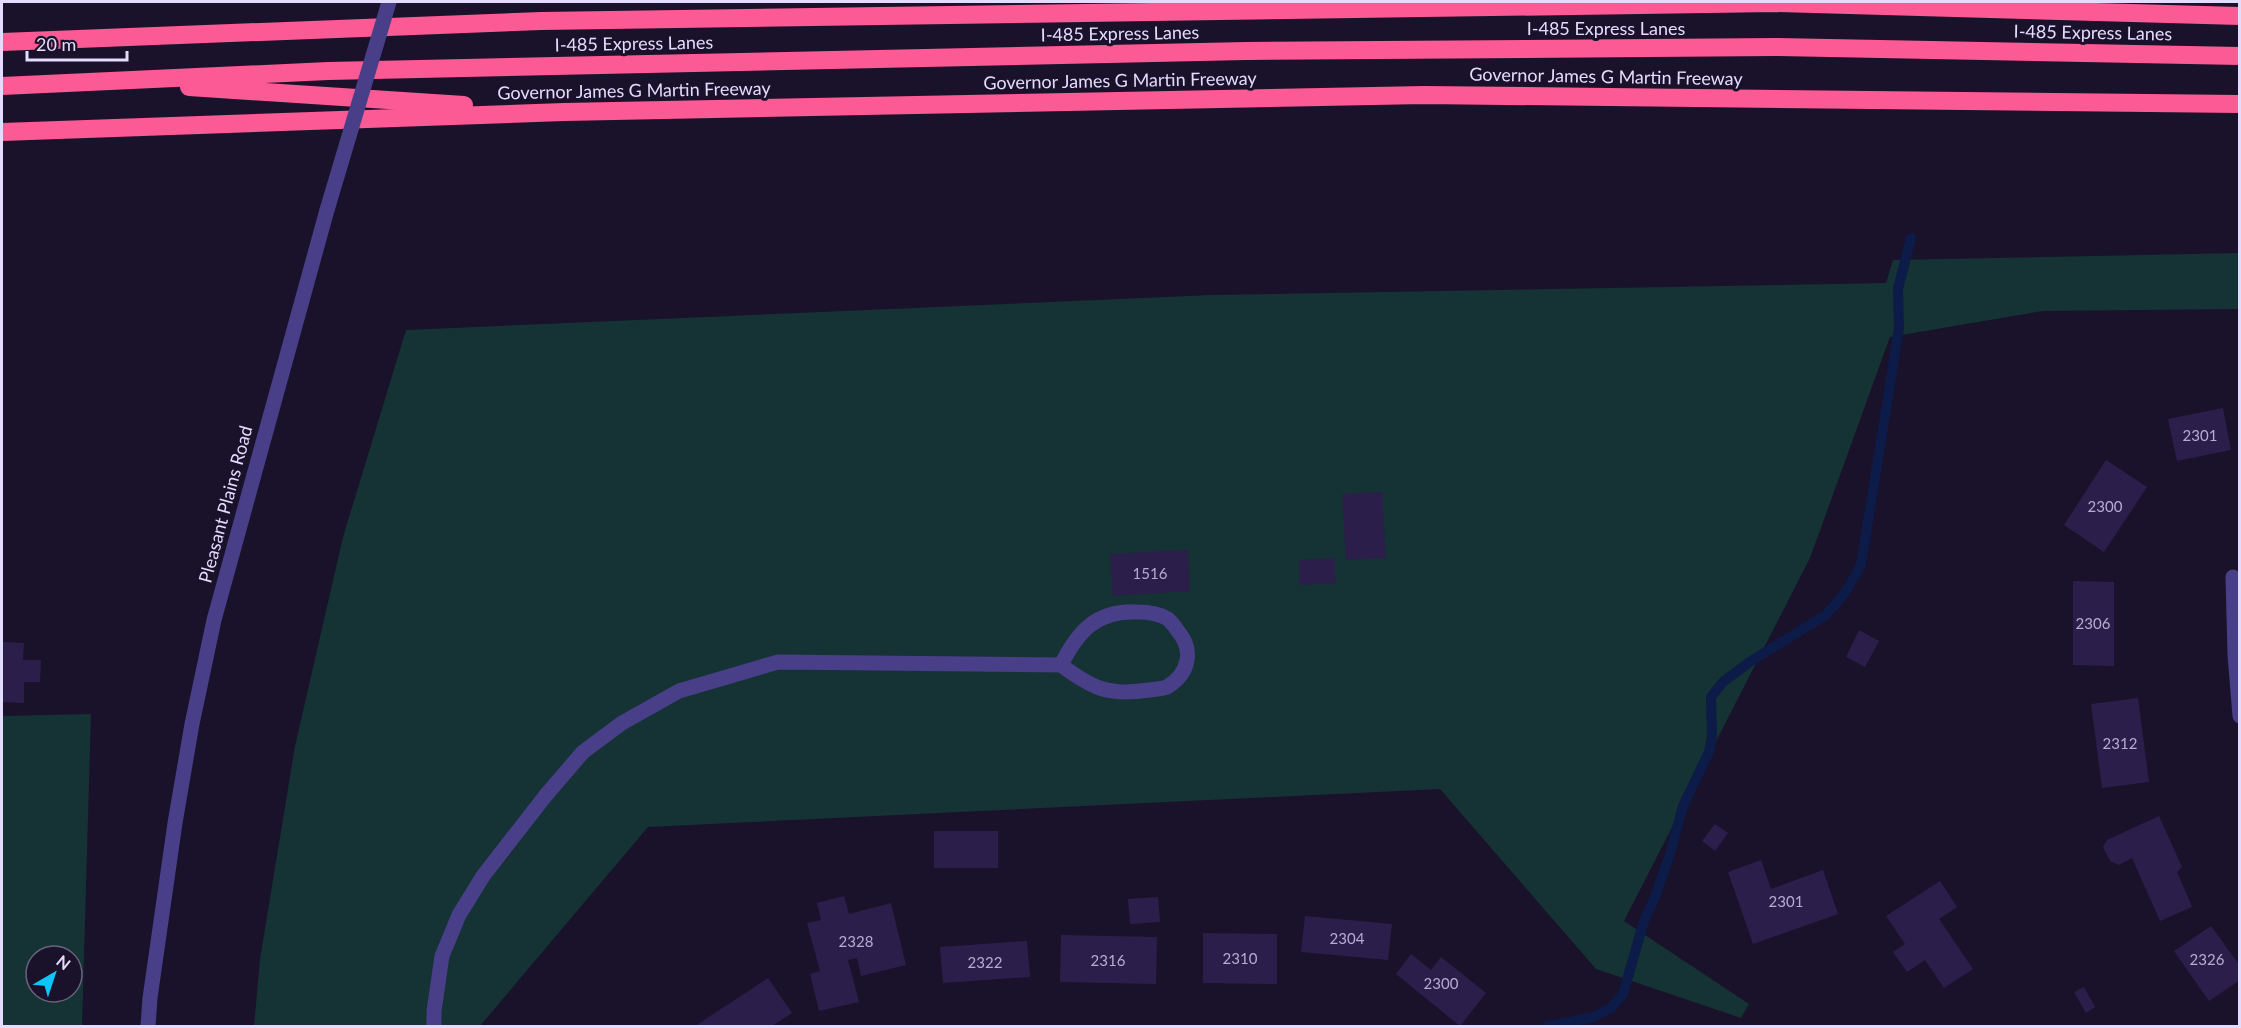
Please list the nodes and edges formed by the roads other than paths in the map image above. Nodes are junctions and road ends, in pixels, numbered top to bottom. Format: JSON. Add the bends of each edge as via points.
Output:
{"nodes":[{"id":1,"x":389,"y":2,"type":"edge"},
{"id":2,"x":2240,"y":15,"type":"edge"},
{"id":3,"x":2,"y":42,"type":"edge"},
{"id":4,"x":2240,"y":56,"type":"edge"},
{"id":5,"x":101,"y":82,"type":"junction"},
{"id":6,"x":2,"y":86,"type":"edge"},
{"id":7,"x":2240,"y":104,"type":"edge"},
{"id":8,"x":564,"y":112,"type":"junction"},
{"id":9,"x":2,"y":132,"type":"edge"},
{"id":10,"x":2233,"y":577,"type":"dead end"},
{"id":11,"x":1061,"y":665,"type":"junction"},
{"id":12,"x":2240,"y":716,"type":"edge"},
{"id":13,"x":148,"y":1026,"type":"edge"},
{"id":14,"x":434,"y":1026,"type":"edge"}],
"edges":[{"from":1,"to":13,"type":"street","name":"Pleasant Plains Road","bridge":true,"via":[[327,210],[212,631],[175,823]]},
{"from":2,"to":3,"type":"highway","name":"I-485 Express Lanes","via":[[1774,3],[542,21]]},
{"from":4,"to":5,"type":"highway","name":"I-485 Express Lanes","via":[[1776,47],[1246,51],[328,71]]},
{"from":5,"to":6,"type":"highway","name":"I-485 Express Lanes"},
{"from":5,"to":8,"type":"highway"},
{"from":7,"to":8,"type":"highway","name":"Governor James G Martin Freeway","via":[[1424,95]]},
{"from":8,"to":9,"type":"highway","name":"Governor James G Martin Freeway"},
{"from":10,"to":12,"type":"street"},
{"from":11,"to":11,"type":"street","via":[[1084,682],[1104,690],[1126,692],[1166,687],[1182,673],[1189,654],[1184,637],[1169,620],[1146,612],[1120,611],[1090,624],[1072,643]]},
{"from":11,"to":14,"type":"street","via":[[778,662],[679,691],[622,723],[583,752],[483,876],[459,915],[442,956]]}]}
